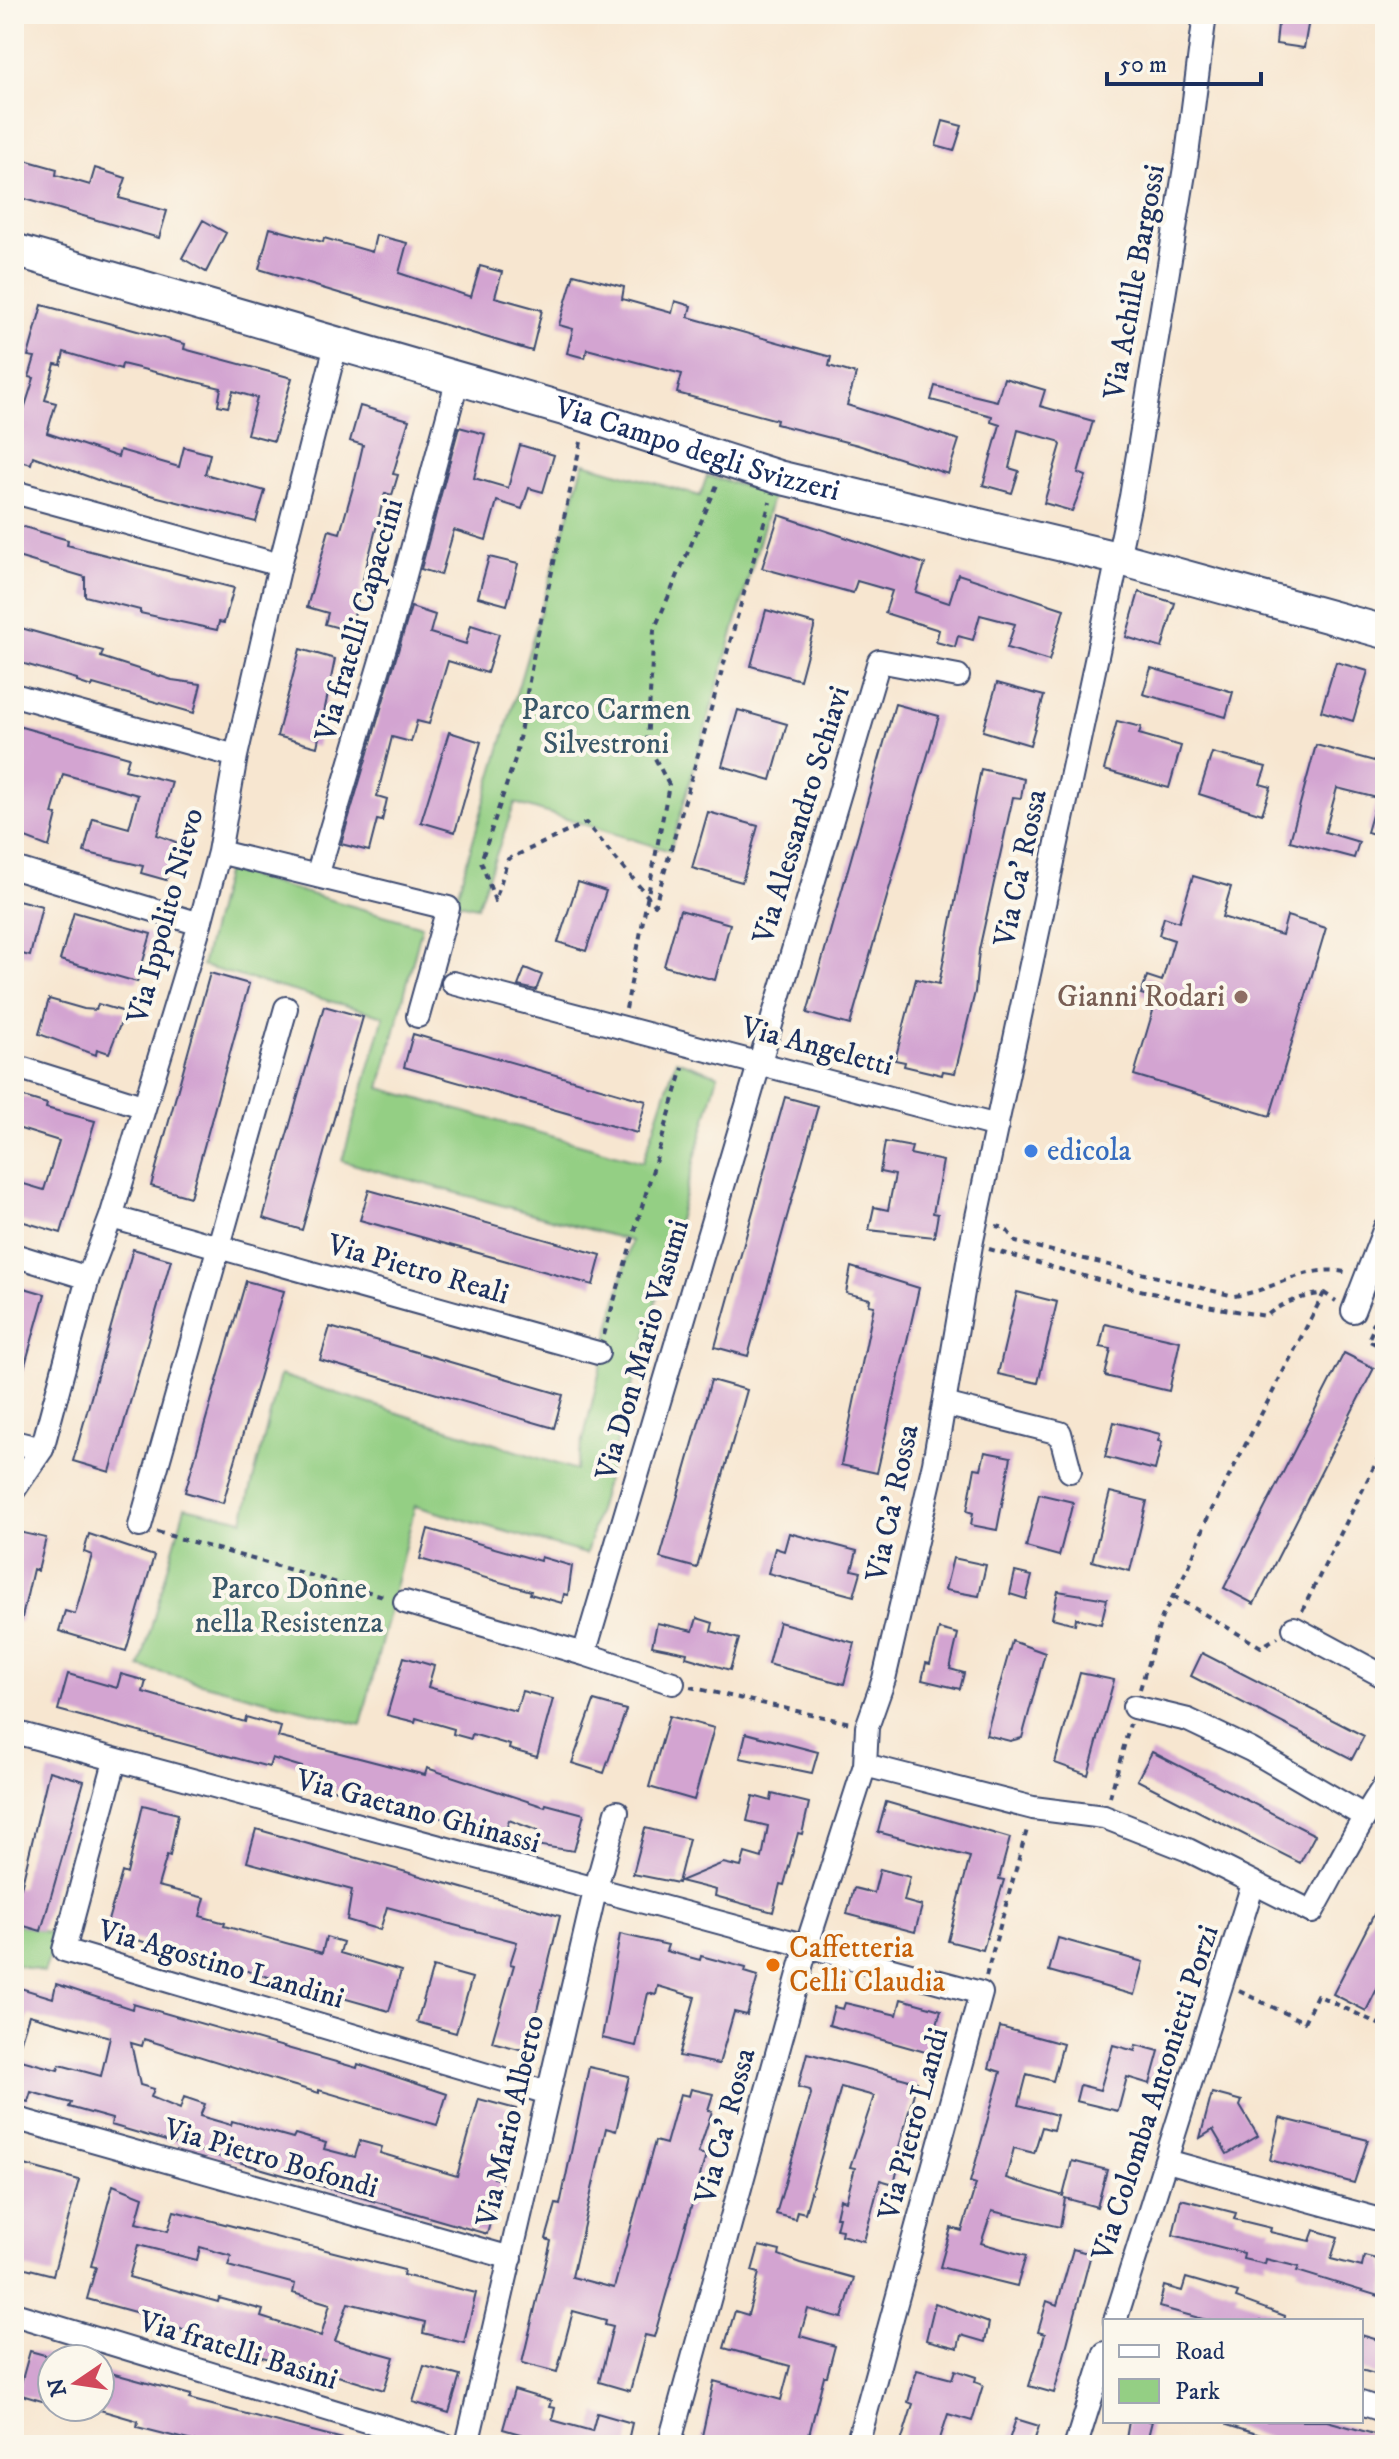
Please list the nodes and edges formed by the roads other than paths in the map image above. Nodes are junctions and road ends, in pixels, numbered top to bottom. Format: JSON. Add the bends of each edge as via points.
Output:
{"nodes":[{"id":1,"x":1205,"y":14,"type":"edge"},
{"id":2,"x":14,"y":250,"type":"edge"},
{"id":3,"x":336,"y":345,"type":"junction"},
{"id":4,"x":458,"y":378,"type":"junction"},
{"id":5,"x":14,"y":492,"type":"edge"},
{"id":6,"x":1117,"y":558,"type":"junction"},
{"id":7,"x":280,"y":565,"type":"junction"},
{"id":8,"x":1385,"y":632,"type":"edge"},
{"id":9,"x":958,"y":676,"type":"dead end"},
{"id":10,"x":14,"y":695,"type":"edge"},
{"id":11,"x":236,"y":756,"type":"junction"},
{"id":12,"x":219,"y":852,"type":"junction"},
{"id":13,"x":14,"y":868,"type":"edge"},
{"id":14,"x":317,"y":876,"type":"junction"},
{"id":15,"x":200,"y":924,"type":"junction"},
{"id":16,"x":453,"y":983,"type":"dead end"},
{"id":17,"x":286,"y":1008,"type":"dead end"},
{"id":18,"x":418,"y":1016,"type":"dead end"},
{"id":19,"x":759,"y":1062,"type":"junction"},
{"id":20,"x":14,"y":1066,"type":"edge"},
{"id":21,"x":142,"y":1106,"type":"junction"},
{"id":22,"x":997,"y":1126,"type":"junction"},
{"id":23,"x":111,"y":1217,"type":"junction"},
{"id":24,"x":1385,"y":1228,"type":"edge"},
{"id":25,"x":221,"y":1246,"type":"junction"},
{"id":26,"x":14,"y":1255,"type":"edge"},
{"id":27,"x":88,"y":1278,"type":"junction"},
{"id":28,"x":1353,"y":1311,"type":"road end"},
{"id":29,"x":598,"y":1353,"type":"road end"},
{"id":30,"x":944,"y":1404,"type":"junction"},
{"id":31,"x":14,"y":1442,"type":"edge"},
{"id":32,"x":42,"y":1449,"type":"junction"},
{"id":33,"x":1070,"y":1471,"type":"dead end"},
{"id":34,"x":14,"y":1490,"type":"edge"},
{"id":35,"x":140,"y":1526,"type":"road end"},
{"id":36,"x":405,"y":1602,"type":"road end"},
{"id":37,"x":1294,"y":1628,"type":"road end"},
{"id":38,"x":584,"y":1654,"type":"junction"},
{"id":39,"x":1385,"y":1677,"type":"edge"},
{"id":40,"x":673,"y":1683,"type":"road end"},
{"id":41,"x":1134,"y":1707,"type":"road end"},
{"id":42,"x":14,"y":1732,"type":"edge"},
{"id":43,"x":115,"y":1761,"type":"junction"},
{"id":44,"x":865,"y":1765,"type":"junction"},
{"id":45,"x":1385,"y":1785,"type":"edge"},
{"id":46,"x":617,"y":1812,"type":"dead end"},
{"id":47,"x":1364,"y":1816,"type":"junction"},
{"id":48,"x":1253,"y":1884,"type":"junction"},
{"id":49,"x":595,"y":1891,"type":"junction"},
{"id":50,"x":807,"y":1945,"type":"junction"},
{"id":51,"x":548,"y":2093,"type":"junction"},
{"id":52,"x":14,"y":2118,"type":"edge"},
{"id":53,"x":1167,"y":2161,"type":"junction"},
{"id":54,"x":1385,"y":2221,"type":"edge"},
{"id":55,"x":511,"y":2258,"type":"junction"},
{"id":56,"x":14,"y":2314,"type":"edge"},
{"id":57,"x":1116,"y":2319,"type":"edge"},
{"id":58,"x":1103,"y":2359,"type":"edge"},
{"id":59,"x":1363,"y":2404,"type":"edge"},
{"id":60,"x":1385,"y":2411,"type":"edge"},
{"id":61,"x":445,"y":2445,"type":"edge"},
{"id":62,"x":467,"y":2445,"type":"edge"},
{"id":63,"x":669,"y":2445,"type":"edge"},
{"id":64,"x":857,"y":2445,"type":"edge"},
{"id":65,"x":1076,"y":2445,"type":"edge"}],
"edges":[{"from":1,"to":6,"type":"street","name":"Via Achille Bargossi","via":[[1187,155]]},
{"from":2,"to":3,"type":"main road","name":"Via Campo degli Svizzeri"},
{"from":3,"to":4,"type":"main road","name":"Via Campo degli Svizzeri"},
{"from":3,"to":7,"type":"street","name":"Via Ippolito Nievo"},
{"from":4,"to":6,"type":"main road","name":"Via Campo degli Svizzeri","via":[[778,477]]},
{"from":4,"to":14,"type":"street","name":"Via fratelli Capaccini"},
{"from":5,"to":7,"type":"street"},
{"from":6,"to":8,"type":"main road","name":"Via Campo degli Svizzeri"},
{"from":6,"to":22,"type":"street","name":"Via Ca' Rossa"},
{"from":7,"to":11,"type":"street","name":"Via Ippolito Nievo"},
{"from":9,"to":19,"type":"street","name":"Via Alessandro Schiavi","via":[[879,661]]},
{"from":10,"to":11,"type":"street"},
{"from":11,"to":12,"type":"street","name":"Via Ippolito Nievo"},
{"from":12,"to":14,"type":"street"},
{"from":12,"to":15,"type":"street","name":"Via Ippolito Nievo"},
{"from":13,"to":15,"type":"street"},
{"from":14,"to":18,"type":"street","via":[[448,908]]},
{"from":15,"to":21,"type":"street","name":"Via Ippolito Nievo"},
{"from":16,"to":19,"type":"street","name":"Via Angeletti"},
{"from":17,"to":25,"type":"street"},
{"from":19,"to":22,"type":"street","name":"Via Angeletti"},
{"from":19,"to":38,"type":"street","name":"Via Don Mario Vasumi"},
{"from":20,"to":21,"type":"street"},
{"from":21,"to":23,"type":"street","name":"Via Ippolito Nievo"},
{"from":22,"to":30,"type":"street","name":"Via Ca' Rossa"},
{"from":23,"to":25,"type":"street","name":"Via Pietro Reali"},
{"from":23,"to":27,"type":"street","name":"Via Ippolito Nievo"},
{"from":24,"to":28,"type":"street"},
{"from":25,"to":29,"type":"street","name":"Via Pietro Reali"},
{"from":25,"to":35,"type":"street"},
{"from":26,"to":27,"type":"street"},
{"from":27,"to":32,"type":"street","name":"Via Ippolito Nievo"},
{"from":30,"to":33,"type":"street","via":[[1060,1433]]},
{"from":30,"to":44,"type":"street","name":"Via Ca' Rossa","via":[[884,1679],[867,1727]]},
{"from":31,"to":32,"type":"street"},
{"from":32,"to":34,"type":"street","name":"Via Ippolito Nievo"},
{"from":36,"to":38,"type":"street"},
{"from":37,"to":39,"type":"street"},
{"from":38,"to":40,"type":"street"},
{"from":41,"to":47,"type":"street","via":[[1188,1720]]},
{"from":42,"to":43,"type":"street","name":"Via Gaetano Ghinassi"},
{"from":43,"to":49,"type":"street","name":"Via Gaetano Ghinassi"},
{"from":43,"to":51,"type":"street","name":"Via Agostino Landini","via":[[64,1950]]},
{"from":44,"to":48,"type":"street","via":[[1033,1808],[1104,1817],[1188,1850]]},
{"from":44,"to":50,"type":"street","name":"Via Ca' Rossa"},
{"from":45,"to":47,"type":"street"},
{"from":46,"to":49,"type":"street","name":"Via Mario Alberto"},
{"from":47,"to":48,"type":"street","via":[[1312,1912]]},
{"from":48,"to":53,"type":"street","name":"Via Colomba Antonietti Porzi"},
{"from":49,"to":50,"type":"street","name":"Via Gaetano Ghinassi"},
{"from":49,"to":51,"type":"street","name":"Via Mario Alberto"},
{"from":50,"to":63,"type":"street","name":"Via Ca' Rossa"},
{"from":50,"to":64,"type":"street","name":"Via Pietro Landi","via":[[981,1993]]},
{"from":51,"to":55,"type":"street","name":"Via Mario Alberto"},
{"from":52,"to":55,"type":"street","name":"Via Pietro Bofondi"},
{"from":53,"to":54,"type":"street"},
{"from":53,"to":57,"type":"street","name":"Via Colomba Antonietti Porzi"},
{"from":55,"to":62,"type":"street","name":"Via Mario Alberto"},
{"from":56,"to":61,"type":"street","name":"Via fratelli Basini"},
{"from":58,"to":65,"type":"street"},
{"from":59,"to":60,"type":"street"}]}
